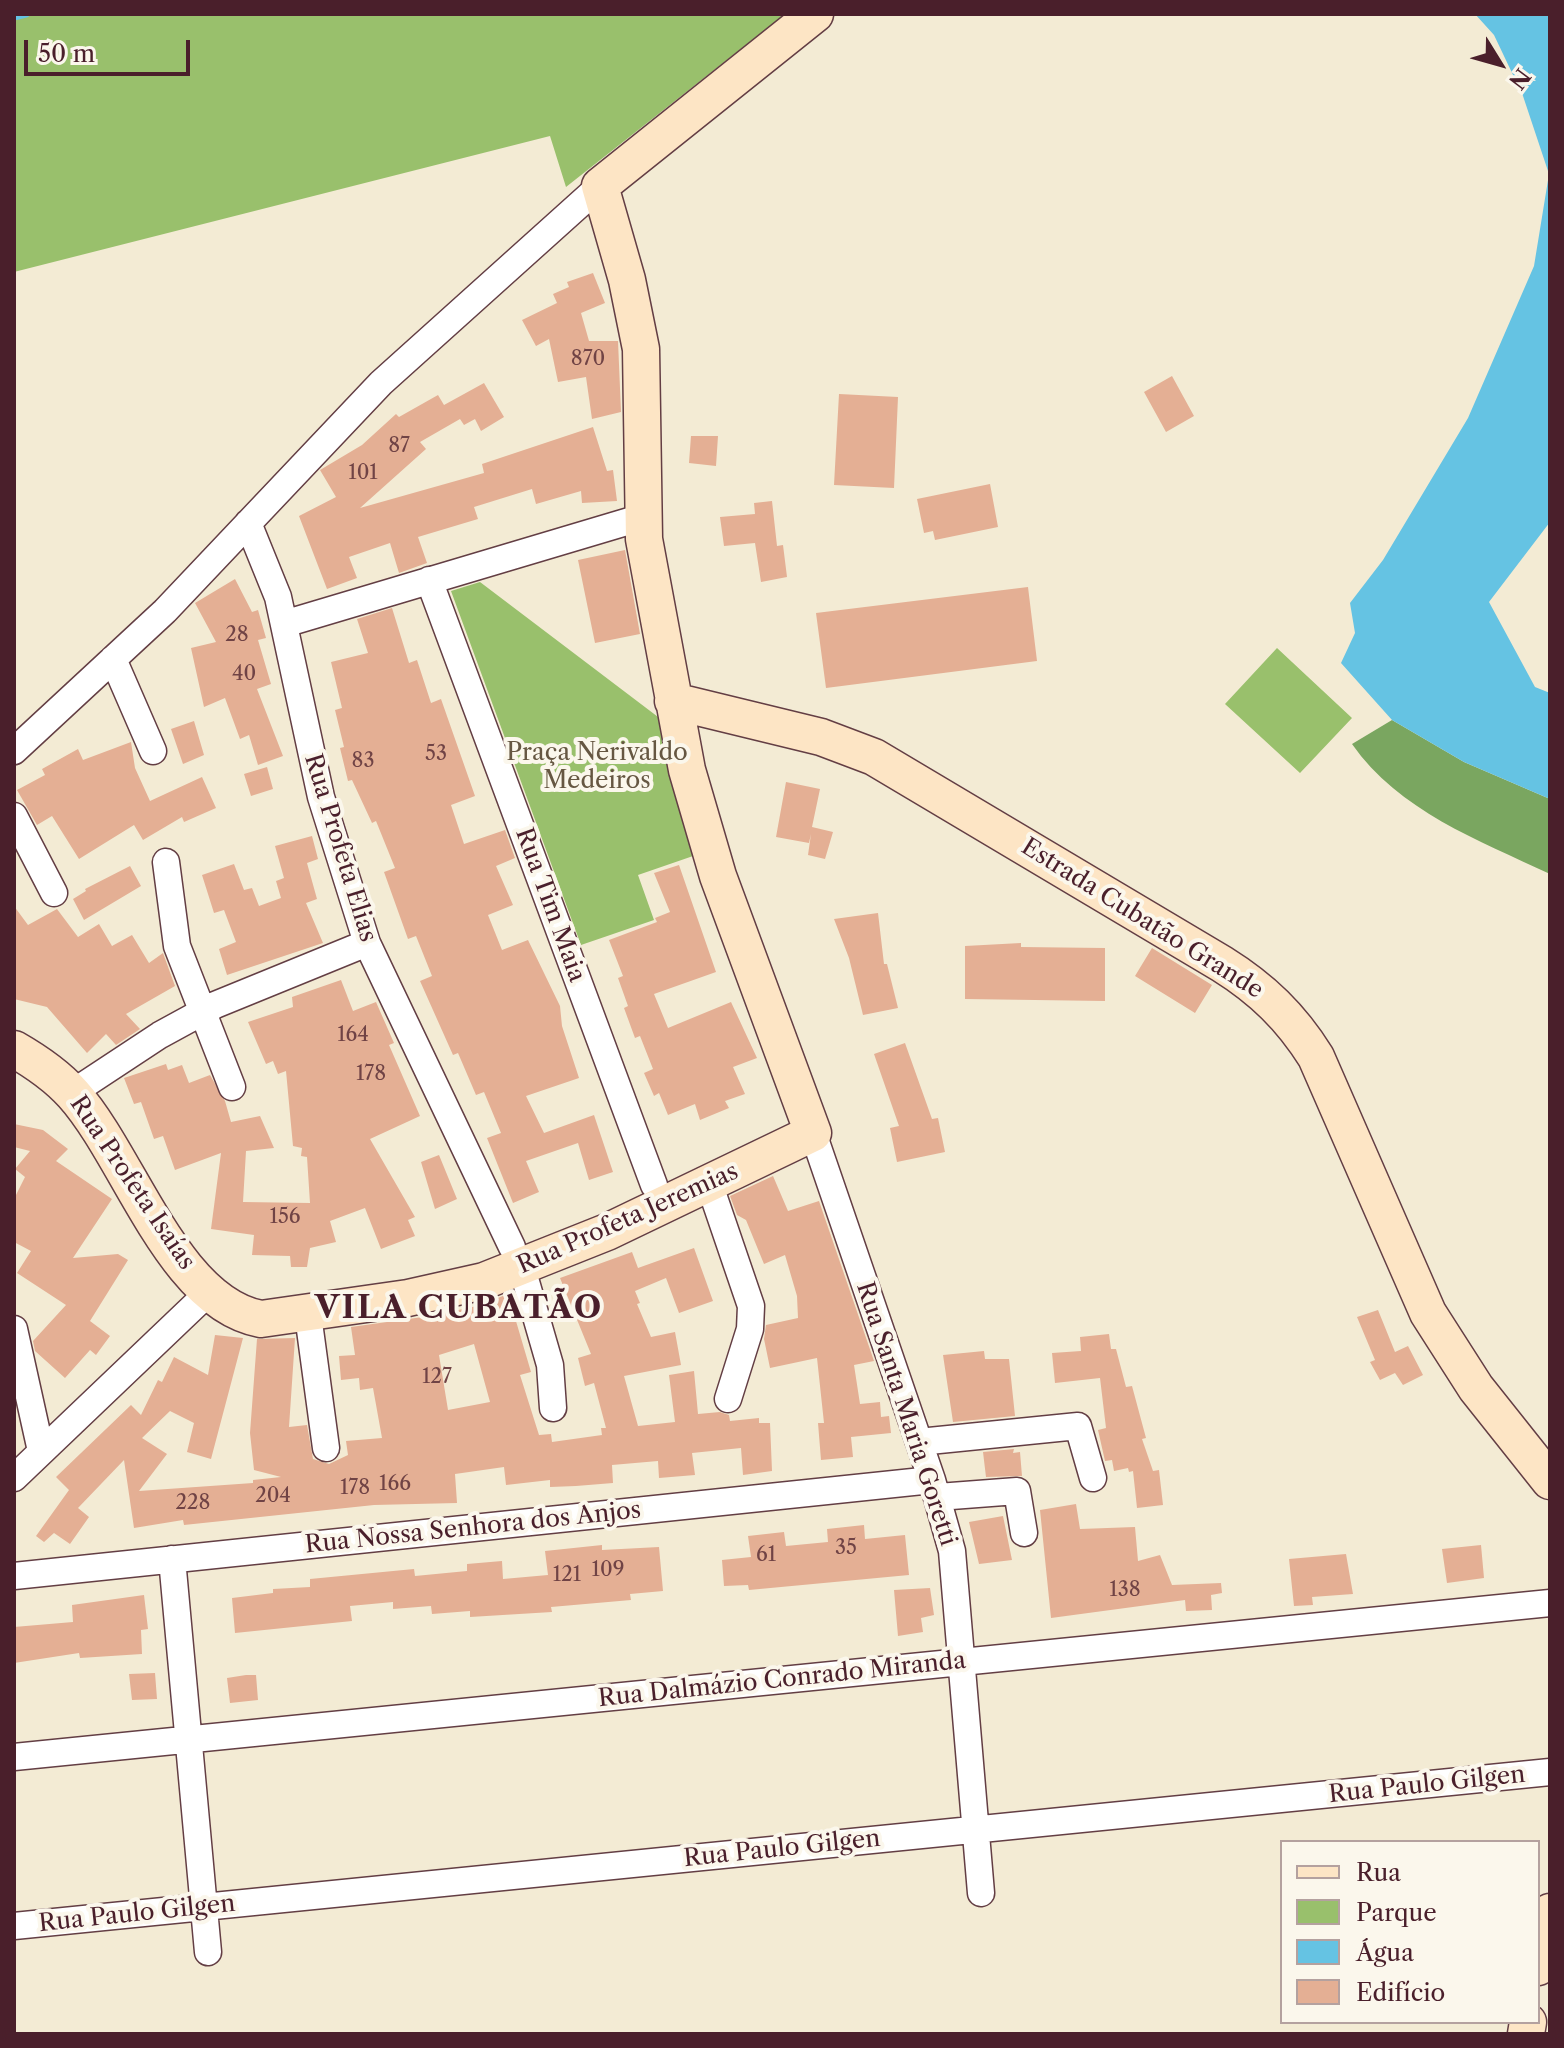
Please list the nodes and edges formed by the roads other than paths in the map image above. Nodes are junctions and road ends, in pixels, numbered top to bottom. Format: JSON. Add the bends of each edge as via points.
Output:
{"nodes":[{"id":1,"x":815,"y":14,"type":"edge"},
{"id":2,"x":600,"y":186,"type":"junction"},
{"id":3,"x":643,"y":517,"type":"junction"},
{"id":4,"x":248,"y":523,"type":"junction"},
{"id":5,"x":429,"y":580,"type":"junction"},
{"id":6,"x":284,"y":624,"type":"junction"},
{"id":7,"x":113,"y":659,"type":"junction"},
{"id":8,"x":673,"y":701,"type":"junction"},
{"id":9,"x":14,"y":751,"type":"edge"},
{"id":10,"x":153,"y":751,"type":"dead end"},
{"id":11,"x":14,"y":816,"type":"edge"},
{"id":12,"x":166,"y":862,"type":"dead end"},
{"id":13,"x":54,"y":893,"type":"dead end"},
{"id":14,"x":367,"y":943,"type":"junction"},
{"id":15,"x":204,"y":1010,"type":"junction"},
{"id":16,"x":14,"y":1049,"type":"edge"},
{"id":17,"x":232,"y":1087,"type":"dead end"},
{"id":18,"x":72,"y":1093,"type":"junction"},
{"id":19,"x":810,"y":1122,"type":"junction"},
{"id":20,"x":709,"y":1183,"type":"junction"},
{"id":21,"x":654,"y":1185,"type":"junction"},
{"id":22,"x":517,"y":1257,"type":"junction"},
{"id":23,"x":210,"y":1291,"type":"junction"},
{"id":24,"x":308,"y":1315,"type":"junction"},
{"id":25,"x":14,"y":1329,"type":"edge"},
{"id":26,"x":728,"y":1399,"type":"dead end"},
{"id":27,"x":553,"y":1408,"type":"dead end"},
{"id":28,"x":919,"y":1442,"type":"junction"},
{"id":29,"x":326,"y":1448,"type":"dead end"},
{"id":30,"x":41,"y":1451,"type":"junction"},
{"id":31,"x":14,"y":1478,"type":"edge"},
{"id":32,"x":1093,"y":1478,"type":"dead end"},
{"id":33,"x":1550,"y":1481,"type":"edge"},
{"id":34,"x":935,"y":1489,"type":"junction"},
{"id":35,"x":1024,"y":1533,"type":"dead end"},
{"id":36,"x":172,"y":1559,"type":"junction"},
{"id":37,"x":14,"y":1576,"type":"edge"},
{"id":38,"x":1550,"y":1603,"type":"edge"},
{"id":39,"x":962,"y":1662,"type":"junction"},
{"id":40,"x":189,"y":1740,"type":"junction"},
{"id":41,"x":14,"y":1757,"type":"edge"},
{"id":42,"x":1550,"y":1772,"type":"edge"},
{"id":43,"x":976,"y":1830,"type":"junction"},
{"id":44,"x":981,"y":1893,"type":"dead end"},
{"id":45,"x":204,"y":1907,"type":"junction"},
{"id":46,"x":1550,"y":1912,"type":"edge"},
{"id":47,"x":14,"y":1926,"type":"edge"},
{"id":48,"x":208,"y":1952,"type":"dead end"},
{"id":49,"x":1540,"y":1958,"type":"edge"}],
"edges":[{"from":1,"to":2,"type":"street"},
{"from":2,"to":3,"type":"street","via":[[641,349]]},
{"from":2,"to":4,"type":"street","via":[[381,383]]},
{"from":3,"to":5,"type":"street"},
{"from":3,"to":8,"type":"street"},
{"from":4,"to":6,"type":"street","name":"Rua Profeta Elias"},
{"from":4,"to":7,"type":"street"},
{"from":5,"to":6,"type":"street"},
{"from":5,"to":21,"type":"street","name":"Rua Tim Maia"},
{"from":6,"to":14,"type":"street","name":"Rua Profeta Elias","via":[[321,797]]},
{"from":7,"to":9,"type":"street"},
{"from":7,"to":10,"type":"street"},
{"from":8,"to":19,"type":"street","via":[[705,835]]},
{"from":8,"to":33,"type":"street","name":"Estrada Cubatão Grande","via":[[821,737],[874,757],[1222,964],[1272,1000],[1316,1057],[1409,1275],[1448,1348]]},
{"from":11,"to":13,"type":"street"},
{"from":12,"to":15,"type":"street","via":[[177,946]]},
{"from":14,"to":15,"type":"street"},
{"from":14,"to":22,"type":"street","name":"Rua Profeta Elias"},
{"from":15,"to":17,"type":"street"},
{"from":15,"to":18,"type":"street"},
{"from":16,"to":18,"type":"street","name":"Rua Profeta Isaías"},
{"from":18,"to":23,"type":"street","name":"Rua Profeta Isaías","via":[[111,1146],[168,1245]]},
{"from":19,"to":20,"type":"street","name":"Rua Profeta Jeremias"},
{"from":19,"to":21,"type":"street","name":"Rua Profeta Jeremias"},
{"from":19,"to":28,"type":"street","name":"Rua Santa Maria Goretti"},
{"from":20,"to":22,"type":"street","name":"Rua Profeta Jeremias"},
{"from":20,"to":26,"type":"street","via":[[751,1306],[750,1329]]},
{"from":21,"to":22,"type":"street","name":"Rua Profeta Jeremias"},
{"from":22,"to":23,"type":"street","name":"Rua Profeta Jeremias","via":[[312,1293],[261,1297]]},
{"from":22,"to":24,"type":"street","name":"Rua Profeta Jeremias","via":[[449,1290]]},
{"from":22,"to":27,"type":"street","name":"Rua Profeta Elias","via":[[550,1365]]},
{"from":23,"to":24,"type":"street","name":"Rua Profeta Jeremias","via":[[240,1315]]},
{"from":23,"to":30,"type":"street"},
{"from":24,"to":29,"type":"street"},
{"from":25,"to":30,"type":"street"},
{"from":28,"to":32,"type":"street","via":[[1078,1426]]},
{"from":28,"to":34,"type":"street","name":"Rua Santa Maria Goretti"},
{"from":30,"to":31,"type":"street"},
{"from":34,"to":35,"type":"street","name":"Rua Nossa Senhora dos Anjos","via":[[1017,1491]]},
{"from":34,"to":36,"type":"street","name":"Rua Nossa Senhora dos Anjos"},
{"from":34,"to":39,"type":"street","name":"Rua Santa Maria Goretti","via":[[952,1551]]},
{"from":36,"to":37,"type":"street","name":"Rua Nossa Senhora dos Anjos"},
{"from":36,"to":40,"type":"street"},
{"from":38,"to":39,"type":"street","name":"Rua Dalmázio Conrado Miranda"},
{"from":39,"to":40,"type":"street","name":"Rua Dalmázio Conrado Miranda"},
{"from":39,"to":43,"type":"street","name":"Rua Santa Maria Goretti"},
{"from":40,"to":41,"type":"street","name":"Rua Dalmázio Conrado Miranda"},
{"from":40,"to":45,"type":"street"},
{"from":42,"to":43,"type":"street","name":"Rua Paulo Gilgen"},
{"from":43,"to":44,"type":"street","name":"Rua Santa Maria Goretti"},
{"from":43,"to":45,"type":"street","name":"Rua Paulo Gilgen"},
{"from":45,"to":47,"type":"street","name":"Rua Paulo Gilgen"},
{"from":45,"to":48,"type":"street"},
{"from":46,"to":49,"type":"street"}]}
